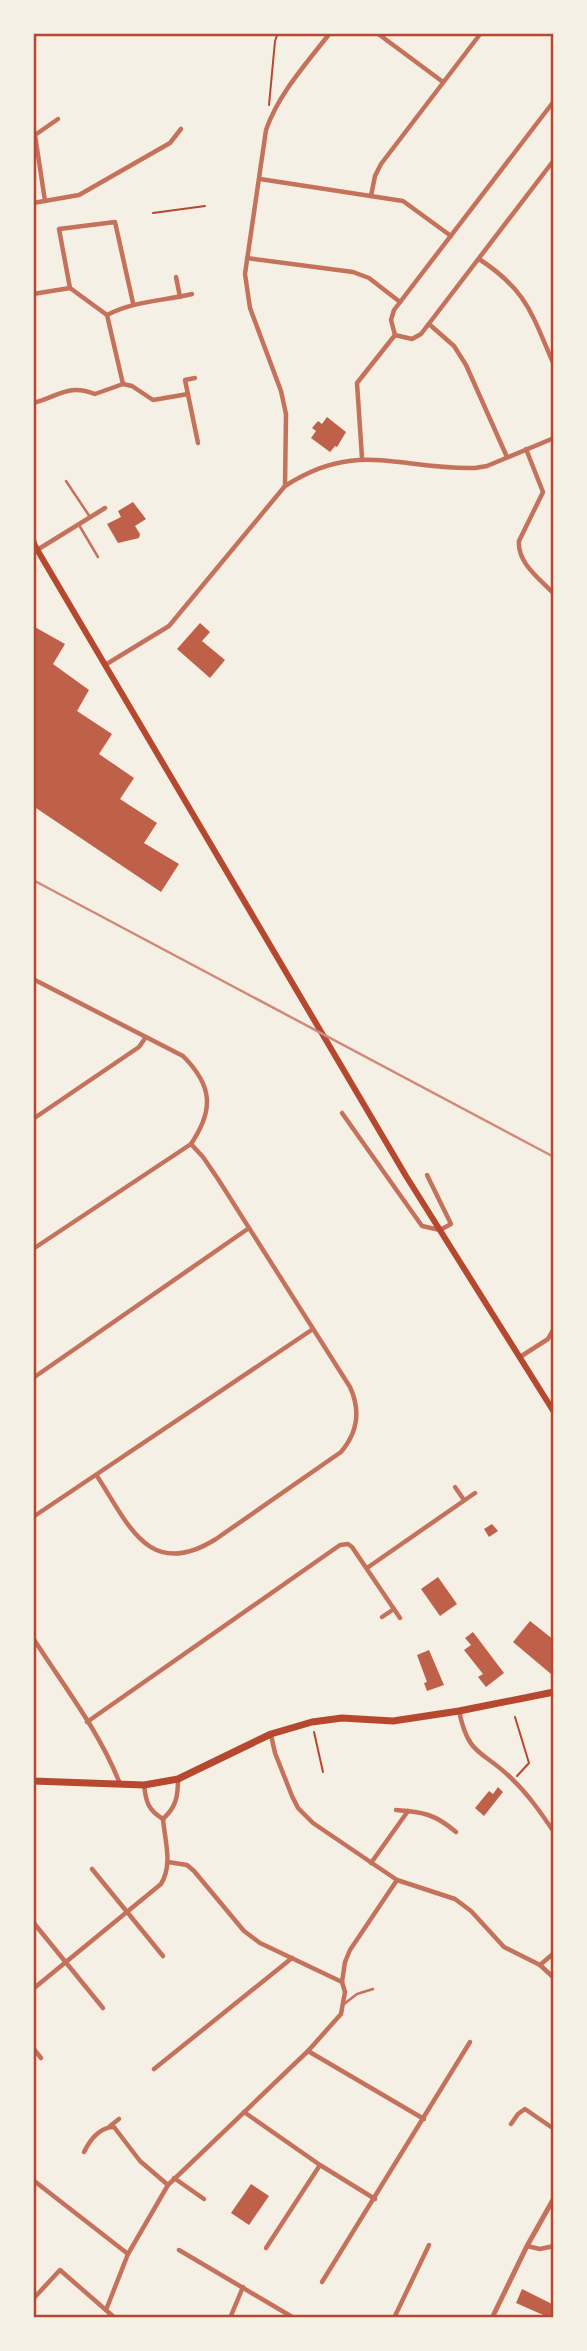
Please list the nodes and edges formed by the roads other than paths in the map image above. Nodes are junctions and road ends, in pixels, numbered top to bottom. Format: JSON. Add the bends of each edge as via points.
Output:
{"nodes":[{"id":1,"x":330,"y":33,"type":"edge"},
{"id":2,"x":377,"y":33,"type":"edge"},
{"id":3,"x":481,"y":33,"type":"edge"},
{"id":4,"x":443,"y":82,"type":"junction"},
{"id":5,"x":554,"y":101,"type":"edge"},
{"id":6,"x":58,"y":119,"type":"dead end"},
{"id":7,"x":181,"y":129,"type":"dead end"},
{"id":8,"x":554,"y":160,"type":"edge"},
{"id":9,"x":260,"y":179,"type":"junction"},
{"id":10,"x":371,"y":196,"type":"junction"},
{"id":11,"x":46,"y":201,"type":"junction"},
{"id":12,"x":33,"y":203,"type":"edge"},
{"id":13,"x":450,"y":236,"type":"junction"},
{"id":14,"x":247,"y":258,"type":"junction"},
{"id":15,"x":479,"y":260,"type":"junction"},
{"id":16,"x":176,"y":277,"type":"dead end"},
{"id":17,"x":70,"y":288,"type":"junction"},
{"id":18,"x":33,"y":294,"type":"edge"},
{"id":19,"x":192,"y":294,"type":"dead end"},
{"id":20,"x":180,"y":297,"type":"junction"},
{"id":21,"x":400,"y":302,"type":"junction"},
{"id":22,"x":133,"y":303,"type":"junction"},
{"id":23,"x":107,"y":315,"type":"junction"},
{"id":24,"x":429,"y":324,"type":"junction"},
{"id":25,"x":395,"y":335,"type":"junction"},
{"id":26,"x":554,"y":365,"type":"edge"},
{"id":27,"x":195,"y":377,"type":"dead end"},
{"id":28,"x":123,"y":384,"type":"junction"},
{"id":29,"x":188,"y":394,"type":"junction"},
{"id":30,"x":33,"y":403,"type":"edge"},
{"id":31,"x":554,"y":438,"type":"edge"},
{"id":32,"x":198,"y":443,"type":"dead end"},
{"id":33,"x":526,"y":449,"type":"junction"},
{"id":34,"x":507,"y":457,"type":"junction"},
{"id":35,"x":362,"y":458,"type":"junction"},
{"id":36,"x":66,"y":481,"type":"dead end"},
{"id":37,"x":285,"y":486,"type":"junction"},
{"id":38,"x":105,"y":508,"type":"dead end"},
{"id":39,"x":90,"y":517,"type":"junction"},
{"id":40,"x":79,"y":525,"type":"junction"},
{"id":41,"x":35,"y":545,"type":"edge"},
{"id":42,"x":98,"y":557,"type":"dead end"},
{"id":43,"x":554,"y":594,"type":"edge"},
{"id":44,"x":104,"y":666,"type":"junction"},
{"id":45,"x":33,"y":979,"type":"edge"},
{"id":46,"x":146,"y":1037,"type":"junction"},
{"id":47,"x":342,"y":1113,"type":"dead end"},
{"id":48,"x":33,"y":1119,"type":"edge"},
{"id":49,"x":191,"y":1144,"type":"junction"},
{"id":50,"x":427,"y":1175,"type":"dead end"},
{"id":51,"x":249,"y":1228,"type":"junction"},
{"id":52,"x":440,"y":1230,"type":"junction"},
{"id":53,"x":33,"y":1249,"type":"edge"},
{"id":54,"x":554,"y":1328,"type":"edge"},
{"id":55,"x":313,"y":1329,"type":"junction"},
{"id":56,"x":520,"y":1358,"type":"junction"},
{"id":57,"x":33,"y":1378,"type":"edge"},
{"id":58,"x":554,"y":1412,"type":"edge"},
{"id":59,"x":97,"y":1476,"type":"junction"},
{"id":60,"x":455,"y":1487,"type":"dead end"},
{"id":61,"x":475,"y":1493,"type":"dead end"},
{"id":62,"x":464,"y":1500,"type":"junction"},
{"id":63,"x":33,"y":1517,"type":"edge"},
{"id":64,"x":367,"y":1567,"type":"junction"},
{"id":65,"x":394,"y":1609,"type":"junction"},
{"id":66,"x":383,"y":1617,"type":"dead end"},
{"id":67,"x":400,"y":1618,"type":"dead end"},
{"id":68,"x":33,"y":1638,"type":"edge"},
{"id":69,"x":554,"y":1692,"type":"edge"},
{"id":70,"x":459,"y":1711,"type":"junction"},
{"id":71,"x":87,"y":1722,"type":"junction"},
{"id":72,"x":271,"y":1734,"type":"junction"},
{"id":73,"x":178,"y":1779,"type":"junction"},
{"id":74,"x":33,"y":1782,"type":"edge"},
{"id":75,"x":120,"y":1785,"type":"junction"},
{"id":76,"x":144,"y":1785,"type":"junction"},
{"id":77,"x":396,"y":1810,"type":"dead end"},
{"id":78,"x":408,"y":1811,"type":"junction"},
{"id":79,"x":163,"y":1819,"type":"junction"},
{"id":80,"x":456,"y":1832,"type":"dead end"},
{"id":81,"x":554,"y":1832,"type":"edge"},
{"id":82,"x":169,"y":1862,"type":"junction"},
{"id":83,"x":371,"y":1863,"type":"junction"},
{"id":84,"x":92,"y":1869,"type":"dead end"},
{"id":85,"x":397,"y":1880,"type":"junction"},
{"id":86,"x":127,"y":1912,"type":"junction"},
{"id":87,"x":33,"y":1922,"type":"edge"},
{"id":88,"x":554,"y":1953,"type":"edge"},
{"id":89,"x":163,"y":1956,"type":"dead end"},
{"id":90,"x":292,"y":1958,"type":"junction"},
{"id":91,"x":66,"y":1962,"type":"junction"},
{"id":92,"x":540,"y":1965,"type":"junction"},
{"id":93,"x":554,"y":1978,"type":"edge"},
{"id":94,"x":342,"y":1982,"type":"junction"},
{"id":95,"x":33,"y":1989,"type":"edge"},
{"id":96,"x":373,"y":1989,"type":"dead end"},
{"id":97,"x":344,"y":2004,"type":"junction"},
{"id":98,"x":103,"y":2008,"type":"dead end"},
{"id":99,"x":470,"y":2042,"type":"dead end"},
{"id":100,"x":33,"y":2048,"type":"edge"},
{"id":101,"x":309,"y":2051,"type":"junction"},
{"id":102,"x":41,"y":2058,"type":"dead end"},
{"id":103,"x":154,"y":2069,"type":"dead end"},
{"id":104,"x":244,"y":2112,"type":"junction"},
{"id":105,"x":119,"y":2119,"type":"dead end"},
{"id":106,"x":424,"y":2119,"type":"junction"},
{"id":107,"x":511,"y":2124,"type":"dead end"},
{"id":108,"x":110,"y":2126,"type":"junction"},
{"id":109,"x":554,"y":2129,"type":"edge"},
{"id":110,"x":84,"y":2152,"type":"dead end"},
{"id":111,"x":320,"y":2165,"type":"junction"},
{"id":112,"x":174,"y":2178,"type":"junction"},
{"id":113,"x":33,"y":2180,"type":"edge"},
{"id":114,"x":168,"y":2185,"type":"junction"},
{"id":115,"x":554,"y":2198,"type":"edge"},
{"id":116,"x":204,"y":2199,"type":"dead end"},
{"id":117,"x":375,"y":2199,"type":"junction"},
{"id":118,"x":429,"y":2245,"type":"dead end"},
{"id":119,"x":527,"y":2246,"type":"junction"},
{"id":120,"x":554,"y":2246,"type":"edge"},
{"id":121,"x":266,"y":2248,"type":"dead end"},
{"id":122,"x":178,"y":2250,"type":"dead end"},
{"id":123,"x":128,"y":2254,"type":"junction"},
{"id":124,"x":322,"y":2282,"type":"dead end"},
{"id":125,"x":243,"y":2287,"type":"junction"},
{"id":126,"x":36,"y":2292,"type":"edge"},
{"id":127,"x":33,"y":2299,"type":"edge"},
{"id":128,"x":106,"y":2310,"type":"junction"},
{"id":129,"x":115,"y":2318,"type":"edge"},
{"id":130,"x":230,"y":2318,"type":"edge"},
{"id":131,"x":294,"y":2318,"type":"edge"},
{"id":132,"x":394,"y":2318,"type":"edge"},
{"id":133,"x":492,"y":2318,"type":"edge"}],
"edges":[{"from":1,"to":9,"type":"street","via":[[272,113]]},
{"from":2,"to":4,"type":"street"},
{"from":3,"to":4,"type":"street"},
{"from":4,"to":10,"type":"street","via":[[381,164]]},
{"from":5,"to":13,"type":"street"},
{"from":6,"to":11,"type":"street","via":[[36,135]]},
{"from":7,"to":11,"type":"street","via":[[170,143],[79,195]]},
{"from":8,"to":15,"type":"street"},
{"from":9,"to":10,"type":"street"},
{"from":9,"to":14,"type":"street"},
{"from":10,"to":13,"type":"street","via":[[403,201]]},
{"from":11,"to":12,"type":"street"},
{"from":13,"to":21,"type":"street"},
{"from":14,"to":21,"type":"street","via":[[354,272]]},
{"from":14,"to":37,"type":"street","via":[[244,274],[250,308],[286,414]]},
{"from":15,"to":24,"type":"street"},
{"from":15,"to":26,"type":"street","via":[[522,296]]},
{"from":16,"to":20,"type":"street"},
{"from":17,"to":18,"type":"street"},
{"from":17,"to":22,"type":"street","via":[[59,229],[115,222]]},
{"from":17,"to":23,"type":"street"},
{"from":19,"to":20,"type":"street"},
{"from":20,"to":22,"type":"street"},
{"from":21,"to":25,"type":"street","via":[[391,320]]},
{"from":22,"to":23,"type":"street"},
{"from":23,"to":28,"type":"street"},
{"from":24,"to":25,"type":"street","via":[[412,339]]},
{"from":24,"to":34,"type":"street","via":[[454,346],[466,365]]},
{"from":25,"to":35,"type":"street","via":[[357,383]]},
{"from":27,"to":29,"type":"street","via":[[185,380]]},
{"from":28,"to":29,"type":"street","via":[[153,400]]},
{"from":28,"to":30,"type":"street","via":[[95,394],[81,388]]},
{"from":29,"to":32,"type":"street"},
{"from":31,"to":33,"type":"street"},
{"from":33,"to":34,"type":"street"},
{"from":33,"to":43,"type":"street","via":[[544,492],[519,541],[519,550]]},
{"from":34,"to":35,"type":"street","via":[[487,466],[464,468]]},
{"from":35,"to":37,"type":"street","via":[[315,468]]},
{"from":36,"to":39,"type":"lane"},
{"from":37,"to":44,"type":"street","via":[[169,626]]},
{"from":38,"to":39,"type":"street"},
{"from":39,"to":40,"type":"street"},
{"from":40,"to":41,"type":"street"},
{"from":40,"to":42,"type":"lane"},
{"from":41,"to":44,"type":"main road"},
{"from":44,"to":52,"type":"main road"},
{"from":45,"to":46,"type":"street"},
{"from":46,"to":48,"type":"street"},
{"from":46,"to":49,"type":"street","via":[[183,1056],[202,1080],[206,1119]]},
{"from":47,"to":52,"type":"street","via":[[422,1226]]},
{"from":49,"to":51,"type":"street"},
{"from":49,"to":53,"type":"street"},
{"from":50,"to":52,"type":"street","via":[[451,1224]]},
{"from":51,"to":55,"type":"street"},
{"from":51,"to":57,"type":"street"},
{"from":52,"to":56,"type":"main road"},
{"from":54,"to":56,"type":"street","via":[[548,1339]]},
{"from":55,"to":59,"type":"street"},
{"from":55,"to":59,"type":"street","via":[[356,1401],[350,1442],[216,1539],[182,1555],[165,1554],[146,1545]]},
{"from":56,"to":58,"type":"main road"},
{"from":59,"to":63,"type":"street"},
{"from":60,"to":62,"type":"street"},
{"from":61,"to":62,"type":"street"},
{"from":62,"to":64,"type":"street"},
{"from":64,"to":65,"type":"street"},
{"from":64,"to":71,"type":"street","via":[[352,1547],[340,1545]]},
{"from":65,"to":66,"type":"street"},
{"from":65,"to":67,"type":"street"},
{"from":68,"to":71,"type":"street"},
{"from":69,"to":70,"type":"main road"},
{"from":70,"to":72,"type":"main road","via":[[393,1721],[312,1721]]},
{"from":70,"to":81,"type":"street","via":[[464,1736],[472,1748],[514,1780]]},
{"from":71,"to":75,"type":"street"},
{"from":72,"to":73,"type":"main road"},
{"from":72,"to":83,"type":"street","via":[[298,1808]]},
{"from":73,"to":76,"type":"main road"},
{"from":73,"to":79,"type":"street","via":[[174,1808]]},
{"from":74,"to":75,"type":"main road"},
{"from":75,"to":76,"type":"main road"},
{"from":76,"to":79,"type":"street","via":[[146,1805]]},
{"from":77,"to":78,"type":"street"},
{"from":78,"to":80,"type":"street","via":[[441,1819]]},
{"from":78,"to":83,"type":"street"},
{"from":79,"to":82,"type":"street"},
{"from":82,"to":86,"type":"street","via":[[161,1884]]},
{"from":82,"to":90,"type":"street","via":[[187,1865],[244,1931]]},
{"from":83,"to":85,"type":"street"},
{"from":84,"to":86,"type":"street"},
{"from":85,"to":92,"type":"street","via":[[456,1899],[504,1947]]},
{"from":85,"to":94,"type":"street","via":[[350,1950]]},
{"from":86,"to":89,"type":"street"},
{"from":86,"to":91,"type":"street"},
{"from":87,"to":91,"type":"street"},
{"from":88,"to":92,"type":"street"},
{"from":90,"to":94,"type":"street"},
{"from":90,"to":103,"type":"street"},
{"from":91,"to":95,"type":"street"},
{"from":91,"to":98,"type":"street"},
{"from":92,"to":93,"type":"street"},
{"from":94,"to":97,"type":"street"},
{"from":96,"to":97,"type":"lane"},
{"from":97,"to":101,"type":"street","via":[[333,2025]]},
{"from":99,"to":106,"type":"street"},
{"from":100,"to":102,"type":"street"},
{"from":101,"to":104,"type":"street"},
{"from":101,"to":106,"type":"street"},
{"from":104,"to":111,"type":"street"},
{"from":104,"to":112,"type":"street"},
{"from":105,"to":108,"type":"street"},
{"from":106,"to":117,"type":"street"},
{"from":107,"to":109,"type":"street","via":[[524,2109]]},
{"from":108,"to":110,"type":"street","via":[[93,2137]]},
{"from":108,"to":114,"type":"street","via":[[120,2132],[153,2175]]},
{"from":111,"to":117,"type":"street"},
{"from":111,"to":121,"type":"street"},
{"from":112,"to":114,"type":"street"},
{"from":112,"to":116,"type":"street"},
{"from":113,"to":123,"type":"street"},
{"from":114,"to":123,"type":"street"},
{"from":115,"to":119,"type":"street"},
{"from":117,"to":124,"type":"street"},
{"from":118,"to":132,"type":"street"},
{"from":119,"to":120,"type":"street"},
{"from":119,"to":133,"type":"street"},
{"from":122,"to":125,"type":"street"},
{"from":123,"to":128,"type":"street"},
{"from":125,"to":130,"type":"street"},
{"from":125,"to":131,"type":"street"},
{"from":126,"to":127,"type":"street"},
{"from":126,"to":128,"type":"street","via":[[60,2270]]},
{"from":128,"to":129,"type":"street"}]}
